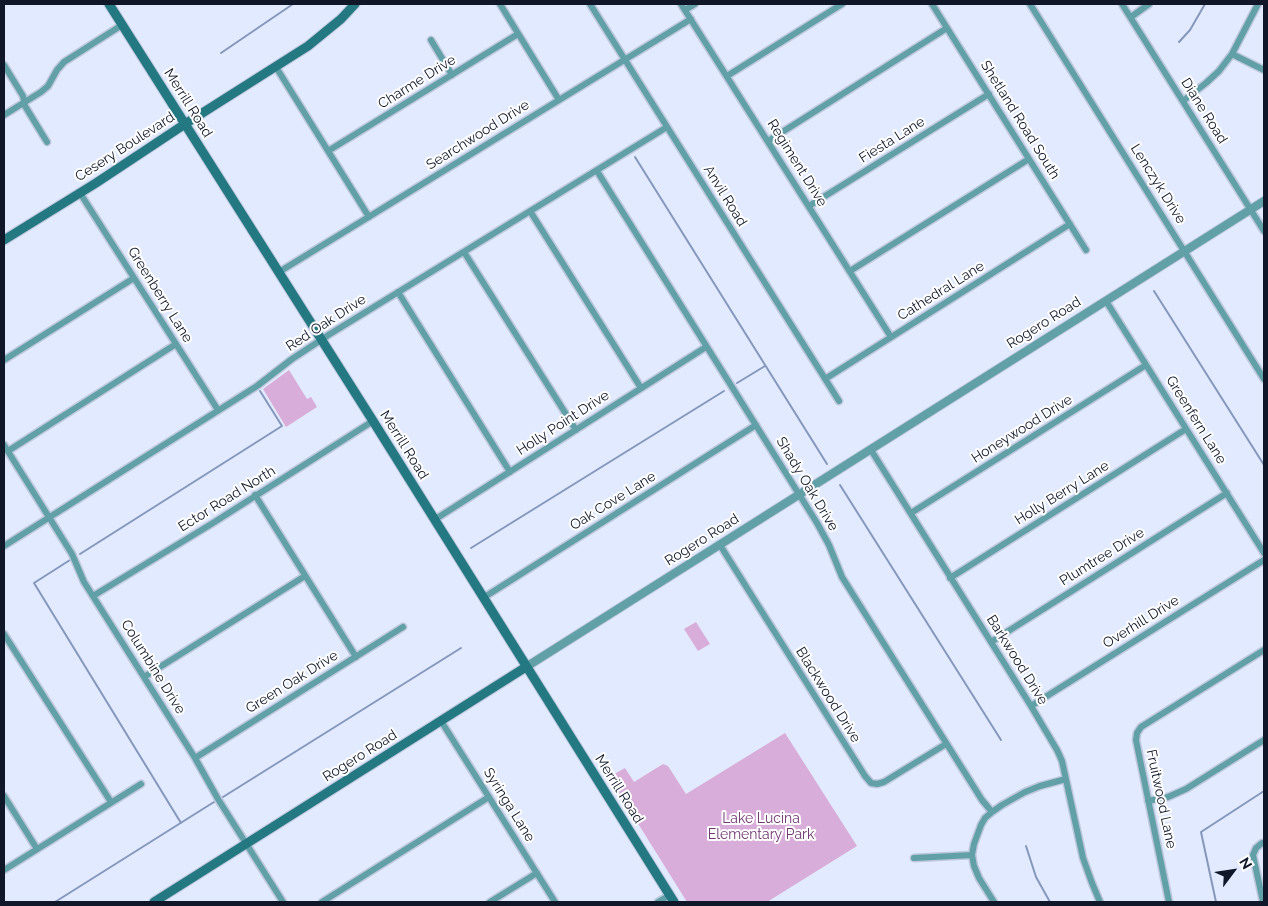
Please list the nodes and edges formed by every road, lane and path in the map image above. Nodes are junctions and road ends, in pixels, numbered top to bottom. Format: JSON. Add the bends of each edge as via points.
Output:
{"nodes":[{"id":1,"x":109,"y":4,"type":"edge"},
{"id":2,"x":355,"y":4,"type":"edge"},
{"id":3,"x":500,"y":4,"type":"edge"},
{"id":4,"x":590,"y":4,"type":"edge"},
{"id":5,"x":695,"y":4,"type":"edge"},
{"id":6,"x":842,"y":4,"type":"edge"},
{"id":7,"x":932,"y":4,"type":"edge"},
{"id":8,"x":1030,"y":4,"type":"edge"},
{"id":9,"x":1122,"y":4,"type":"edge"},
{"id":10,"x":1149,"y":4,"type":"edge"},
{"id":11,"x":1258,"y":4,"type":"edge"},
{"id":12,"x":683,"y":7,"type":"edge"},
{"id":13,"x":1130,"y":17,"type":"junction"},
{"id":14,"x":691,"y":19,"type":"junction"},
{"id":15,"x":122,"y":25,"type":"junction"},
{"id":16,"x":947,"y":28,"type":"junction"},
{"id":17,"x":518,"y":34,"type":"junction"},
{"id":18,"x":431,"y":40,"type":"dead end"},
{"id":19,"x":1232,"y":54,"type":"junction"},
{"id":20,"x":625,"y":60,"type":"junction"},
{"id":21,"x":4,"y":65,"type":"edge"},
{"id":22,"x":276,"y":67,"type":"junction"},
{"id":23,"x":1264,"y":70,"type":"edge"},
{"id":24,"x":452,"y":75,"type":"junction"},
{"id":25,"x":727,"y":76,"type":"junction"},
{"id":26,"x":989,"y":94,"type":"junction"},
{"id":27,"x":559,"y":100,"type":"junction"},
{"id":28,"x":1183,"y":101,"type":"junction"},
{"id":29,"x":24,"y":102,"type":"junction"},
{"id":30,"x":4,"y":115,"type":"edge"},
{"id":31,"x":185,"y":124,"type":"junction"},
{"id":32,"x":667,"y":127,"type":"junction"},
{"id":33,"x":768,"y":141,"type":"junction"},
{"id":34,"x":47,"y":142,"type":"dead end"},
{"id":35,"x":328,"y":151,"type":"junction"},
{"id":36,"x":1029,"y":159,"type":"junction"},
{"id":37,"x":597,"y":171,"type":"junction"},
{"id":38,"x":80,"y":193,"type":"junction"},
{"id":39,"x":1264,"y":201,"type":"edge"},
{"id":40,"x":809,"y":206,"type":"junction"},
{"id":41,"x":1251,"y":209,"type":"junction"},
{"id":42,"x":530,"y":211,"type":"junction"},
{"id":43,"x":369,"y":217,"type":"junction"},
{"id":44,"x":1070,"y":224,"type":"junction"},
{"id":45,"x":1264,"y":230,"type":"edge"},
{"id":46,"x":4,"y":240,"type":"edge"},
{"id":47,"x":1086,"y":250,"type":"dead end"},
{"id":48,"x":1185,"y":251,"type":"junction"},
{"id":49,"x":464,"y":252,"type":"junction"},
{"id":50,"x":279,"y":272,"type":"junction"},
{"id":51,"x":850,"y":272,"type":"junction"},
{"id":52,"x":134,"y":278,"type":"junction"},
{"id":53,"x":398,"y":292,"type":"junction"},
{"id":54,"x":1106,"y":301,"type":"junction"},
{"id":55,"x":891,"y":337,"type":"junction"},
{"id":56,"x":321,"y":340,"type":"junction"},
{"id":57,"x":176,"y":344,"type":"junction"},
{"id":58,"x":706,"y":347,"type":"junction"},
{"id":59,"x":4,"y":360,"type":"edge"},
{"id":60,"x":1146,"y":365,"type":"junction"},
{"id":61,"x":825,"y":378,"type":"junction"},
{"id":62,"x":1264,"y":379,"type":"edge"},
{"id":63,"x":640,"y":388,"type":"junction"},
{"id":64,"x":839,"y":401,"type":"dead end"},
{"id":65,"x":218,"y":410,"type":"junction"},
{"id":66,"x":373,"y":421,"type":"junction"},
{"id":67,"x":756,"y":425,"type":"junction"},
{"id":68,"x":1186,"y":429,"type":"junction"},
{"id":69,"x":576,"y":430,"type":"junction"},
{"id":70,"x":6,"y":448,"type":"edge"},
{"id":71,"x":871,"y":450,"type":"junction"},
{"id":72,"x":510,"y":472,"type":"junction"},
{"id":73,"x":1227,"y":493,"type":"junction"},
{"id":74,"x":255,"y":495,"type":"junction"},
{"id":75,"x":799,"y":495,"type":"junction"},
{"id":76,"x":911,"y":514,"type":"junction"},
{"id":77,"x":50,"y":517,"type":"junction"},
{"id":78,"x":434,"y":520,"type":"junction"},
{"id":79,"x":720,"y":545,"type":"junction"},
{"id":80,"x":4,"y":546,"type":"edge"},
{"id":81,"x":1264,"y":553,"type":"edge"},
{"id":82,"x":1264,"y":560,"type":"edge"},
{"id":83,"x":305,"y":576,"type":"junction"},
{"id":84,"x":950,"y":578,"type":"junction"},
{"id":85,"x":93,"y":596,"type":"junction"},
{"id":86,"x":483,"y":598,"type":"junction"},
{"id":87,"x":403,"y":627,"type":"dead end"},
{"id":88,"x":4,"y":634,"type":"edge"},
{"id":89,"x":991,"y":642,"type":"junction"},
{"id":90,"x":1264,"y":650,"type":"edge"},
{"id":91,"x":356,"y":657,"type":"junction"},
{"id":92,"x":526,"y":667,"type":"junction"},
{"id":93,"x":144,"y":677,"type":"junction"},
{"id":94,"x":1031,"y":706,"type":"junction"},
{"id":95,"x":441,"y":721,"type":"junction"},
{"id":96,"x":1264,"y":740,"type":"edge"},
{"id":97,"x":946,"y":744,"type":"junction"},
{"id":98,"x":195,"y":758,"type":"junction"},
{"id":99,"x":1066,"y":778,"type":"junction"},
{"id":100,"x":141,"y":784,"type":"dead end"},
{"id":101,"x":4,"y":796,"type":"edge"},
{"id":102,"x":489,"y":797,"type":"junction"},
{"id":103,"x":1148,"y":801,"type":"junction"},
{"id":104,"x":110,"y":802,"type":"junction"},
{"id":105,"x":992,"y":812,"type":"junction"},
{"id":106,"x":1264,"y":843,"type":"edge"},
{"id":107,"x":246,"y":844,"type":"junction"},
{"id":108,"x":37,"y":849,"type":"junction"},
{"id":109,"x":972,"y":855,"type":"junction"},
{"id":110,"x":914,"y":858,"type":"dead end"},
{"id":111,"x":4,"y":870,"type":"edge"},
{"id":112,"x":537,"y":872,"type":"junction"},
{"id":113,"x":672,"y":899,"type":"edge"},
{"id":114,"x":154,"y":902,"type":"edge"},
{"id":115,"x":283,"y":902,"type":"edge"},
{"id":116,"x":322,"y":902,"type":"edge"},
{"id":117,"x":490,"y":902,"type":"edge"},
{"id":118,"x":555,"y":902,"type":"edge"},
{"id":119,"x":658,"y":902,"type":"edge"},
{"id":120,"x":994,"y":902,"type":"edge"},
{"id":121,"x":1100,"y":902,"type":"edge"},
{"id":122,"x":1169,"y":902,"type":"edge"},
{"id":123,"x":1263,"y":902,"type":"edge"}],
"edges":[{"from":1,"to":15,"type":"main road","name":"Merrill Road"},
{"from":2,"to":22,"type":"main road","name":"Cesery Boulevard","via":[[308,46]]},
{"from":3,"to":17,"type":"street"},
{"from":4,"to":20,"type":"street","name":"Anvil Road"},
{"from":5,"to":12,"type":"street"},
{"from":6,"to":25,"type":"street"},
{"from":7,"to":16,"type":"street","name":"Shetland Road South"},
{"from":8,"to":48,"type":"street","name":"Lenczyk Drive"},
{"from":9,"to":13,"type":"street","name":"Diane Road"},
{"from":10,"to":13,"type":"street"},
{"from":11,"to":19,"type":"street"},
{"from":12,"to":14,"type":"street","name":"Regiment Drive"},
{"from":13,"to":28,"type":"street","name":"Diane Road"},
{"from":14,"to":20,"type":"street","name":"Searchwood Drive"},
{"from":14,"to":25,"type":"street","name":"Regiment Drive"},
{"from":15,"to":29,"type":"street","via":[[64,62],[48,86]]},
{"from":15,"to":31,"type":"main road","name":"Merrill Road"},
{"from":16,"to":26,"type":"street","name":"Shetland Road South"},
{"from":16,"to":33,"type":"street"},
{"from":17,"to":24,"type":"street","name":"Charme Drive"},
{"from":17,"to":27,"type":"street"},
{"from":18,"to":24,"type":"street"},
{"from":19,"to":23,"type":"street"},
{"from":19,"to":28,"type":"street","via":[[1219,71]]},
{"from":20,"to":27,"type":"street","name":"Searchwood Drive"},
{"from":20,"to":32,"type":"street","name":"Anvil Road"},
{"from":21,"to":29,"type":"street"},
{"from":22,"to":31,"type":"main road","name":"Cesery Boulevard"},
{"from":22,"to":35,"type":"street"},
{"from":24,"to":35,"type":"street","name":"Charme Drive"},
{"from":25,"to":33,"type":"street","name":"Regiment Drive"},
{"from":26,"to":36,"type":"street","name":"Shetland Road South"},
{"from":26,"to":40,"type":"street","name":"Fiesta Lane"},
{"from":27,"to":43,"type":"street","name":"Searchwood Drive"},
{"from":28,"to":41,"type":"street","name":"Diane Road"},
{"from":29,"to":30,"type":"street"},
{"from":29,"to":34,"type":"street"},
{"from":31,"to":38,"type":"main road","name":"Cesery Boulevard"},
{"from":31,"to":50,"type":"main road","name":"Merrill Road"},
{"from":32,"to":37,"type":"street","name":"Red Oak Drive"},
{"from":32,"to":61,"type":"street","name":"Anvil Road"},
{"from":33,"to":40,"type":"street","name":"Regiment Drive"},
{"from":35,"to":43,"type":"street"},
{"from":36,"to":44,"type":"street","name":"Shetland Road South"},
{"from":36,"to":51,"type":"street"},
{"from":37,"to":42,"type":"street","name":"Red Oak Drive"},
{"from":37,"to":58,"type":"street","name":"Shady Oak Drive"},
{"from":38,"to":46,"type":"main road","name":"Cesery Boulevard"},
{"from":38,"to":52,"type":"street","name":"Greenberry Lane"},
{"from":39,"to":41,"type":"street","name":"Rogero Road"},
{"from":40,"to":51,"type":"street","name":"Regiment Drive"},
{"from":41,"to":45,"type":"street","name":"Diane Road"},
{"from":41,"to":48,"type":"street","name":"Rogero Road"},
{"from":42,"to":49,"type":"street","name":"Red Oak Drive"},
{"from":42,"to":63,"type":"street"},
{"from":43,"to":50,"type":"street","name":"Searchwood Drive"},
{"from":44,"to":47,"type":"street","name":"Shetland Road South"},
{"from":44,"to":55,"type":"street","name":"Cathedral Lane"},
{"from":48,"to":54,"type":"street","name":"Rogero Road"},
{"from":48,"to":62,"type":"street","name":"Lenczyk Drive"},
{"from":49,"to":53,"type":"street","name":"Red Oak Drive"},
{"from":49,"to":69,"type":"street"},
{"from":50,"to":56,"type":"main road","name":"Merrill Road"},
{"from":51,"to":55,"type":"street","name":"Regiment Drive"},
{"from":52,"to":57,"type":"street","name":"Greenberry Lane"},
{"from":52,"to":59,"type":"street"},
{"from":53,"to":56,"type":"street","name":"Red Oak Drive"},
{"from":53,"to":72,"type":"street"},
{"from":54,"to":60,"type":"street","name":"Greenfern Lane"},
{"from":54,"to":71,"type":"street","name":"Rogero Road"},
{"from":55,"to":61,"type":"street","name":"Cathedral Lane"},
{"from":56,"to":65,"type":"street","name":"Red Oak Drive"},
{"from":56,"to":66,"type":"main road","name":"Merrill Road"},
{"from":57,"to":65,"type":"street","name":"Greenberry Lane"},
{"from":57,"to":70,"type":"street"},
{"from":58,"to":63,"type":"street","name":"Holly Point Drive"},
{"from":58,"to":67,"type":"street","name":"Shady Oak Drive"},
{"from":60,"to":68,"type":"street","name":"Greenfern Lane"},
{"from":60,"to":76,"type":"street","name":"Honeywood Drive"},
{"from":61,"to":64,"type":"street","name":"Anvil Road"},
{"from":63,"to":69,"type":"street","name":"Holly Point Drive"},
{"from":65,"to":77,"type":"street","name":"Red Oak Drive"},
{"from":66,"to":74,"type":"street","name":"Ector Road North"},
{"from":66,"to":78,"type":"main road","name":"Merrill Road"},
{"from":67,"to":75,"type":"street","name":"Shady Oak Drive"},
{"from":67,"to":86,"type":"street","name":"Oak Cove Lane"},
{"from":68,"to":73,"type":"street","name":"Greenfern Lane"},
{"from":68,"to":84,"type":"street","name":"Holly Berry Lane"},
{"from":69,"to":72,"type":"street","name":"Holly Point Drive"},
{"from":70,"to":77,"type":"street","name":"Columbine Drive"},
{"from":71,"to":75,"type":"street","name":"Rogero Road"},
{"from":71,"to":76,"type":"street","name":"Barkwood Drive"},
{"from":72,"to":78,"type":"street","name":"Holly Point Drive"},
{"from":73,"to":81,"type":"street","name":"Greenfern Lane"},
{"from":73,"to":89,"type":"street","name":"Plumtree Drive"},
{"from":74,"to":83,"type":"street"},
{"from":74,"to":85,"type":"street","name":"Ector Road North"},
{"from":75,"to":79,"type":"street","name":"Rogero Road"},
{"from":75,"to":97,"type":"street","name":"Shady Oak Drive","via":[[829,545],[842,577]]},
{"from":76,"to":84,"type":"street","name":"Barkwood Drive"},
{"from":77,"to":80,"type":"street","name":"Red Oak Drive"},
{"from":77,"to":85,"type":"street","name":"Columbine Drive"},
{"from":78,"to":86,"type":"main road","name":"Merrill Road"},
{"from":79,"to":92,"type":"street","name":"Rogero Road"},
{"from":79,"to":97,"type":"street","name":"Blackwood Drive","via":[[871,783],[884,782]]},
{"from":82,"to":94,"type":"street","name":"Overhill Drive"},
{"from":83,"to":91,"type":"street"},
{"from":83,"to":93,"type":"street"},
{"from":84,"to":89,"type":"street","name":"Barkwood Drive"},
{"from":85,"to":93,"type":"street","name":"Columbine Drive"},
{"from":86,"to":92,"type":"main road","name":"Merrill Road"},
{"from":87,"to":91,"type":"street","name":"Green Oak Drive"},
{"from":88,"to":104,"type":"street"},
{"from":89,"to":94,"type":"street","name":"Barkwood Drive"},
{"from":90,"to":103,"type":"street","name":"Fruitwood Lane","via":[[1137,732]]},
{"from":91,"to":98,"type":"street","name":"Green Oak Drive"},
{"from":92,"to":95,"type":"main road","name":"Rogero Road"},
{"from":92,"to":113,"type":"main road","name":"Merrill Road"},
{"from":93,"to":98,"type":"street","name":"Columbine Drive"},
{"from":94,"to":99,"type":"street","name":"Barkwood Drive","via":[[1062,760]]},
{"from":95,"to":102,"type":"street","name":"Syringa Lane"},
{"from":95,"to":107,"type":"main road","name":"Rogero Road"},
{"from":96,"to":103,"type":"street","via":[[1186,789]]},
{"from":97,"to":105,"type":"street","name":"Shady Oak Drive"},
{"from":98,"to":107,"type":"street","name":"Columbine Drive"},
{"from":99,"to":105,"type":"street","via":[[1025,792]]},
{"from":99,"to":121,"type":"street","name":"Barkwood Drive","via":[[1083,858]]},
{"from":100,"to":104,"type":"street"},
{"from":101,"to":108,"type":"street"},
{"from":102,"to":112,"type":"street","name":"Syringa Lane"},
{"from":102,"to":116,"type":"street"},
{"from":103,"to":122,"type":"street","name":"Fruitwood Lane"},
{"from":104,"to":108,"type":"street"},
{"from":105,"to":109,"type":"street","via":[[977,834]]},
{"from":106,"to":123,"type":"street","via":[[1256,848],[1253,855]]},
{"from":107,"to":114,"type":"main road","name":"Rogero Road"},
{"from":107,"to":115,"type":"street","name":"Columbine Drive"},
{"from":108,"to":111,"type":"street"},
{"from":109,"to":110,"type":"street"},
{"from":109,"to":120,"type":"street","via":[[979,878]]},
{"from":112,"to":117,"type":"street"},
{"from":112,"to":118,"type":"street","name":"Syringa Lane"},
{"from":113,"to":119,"type":"street"}]}
